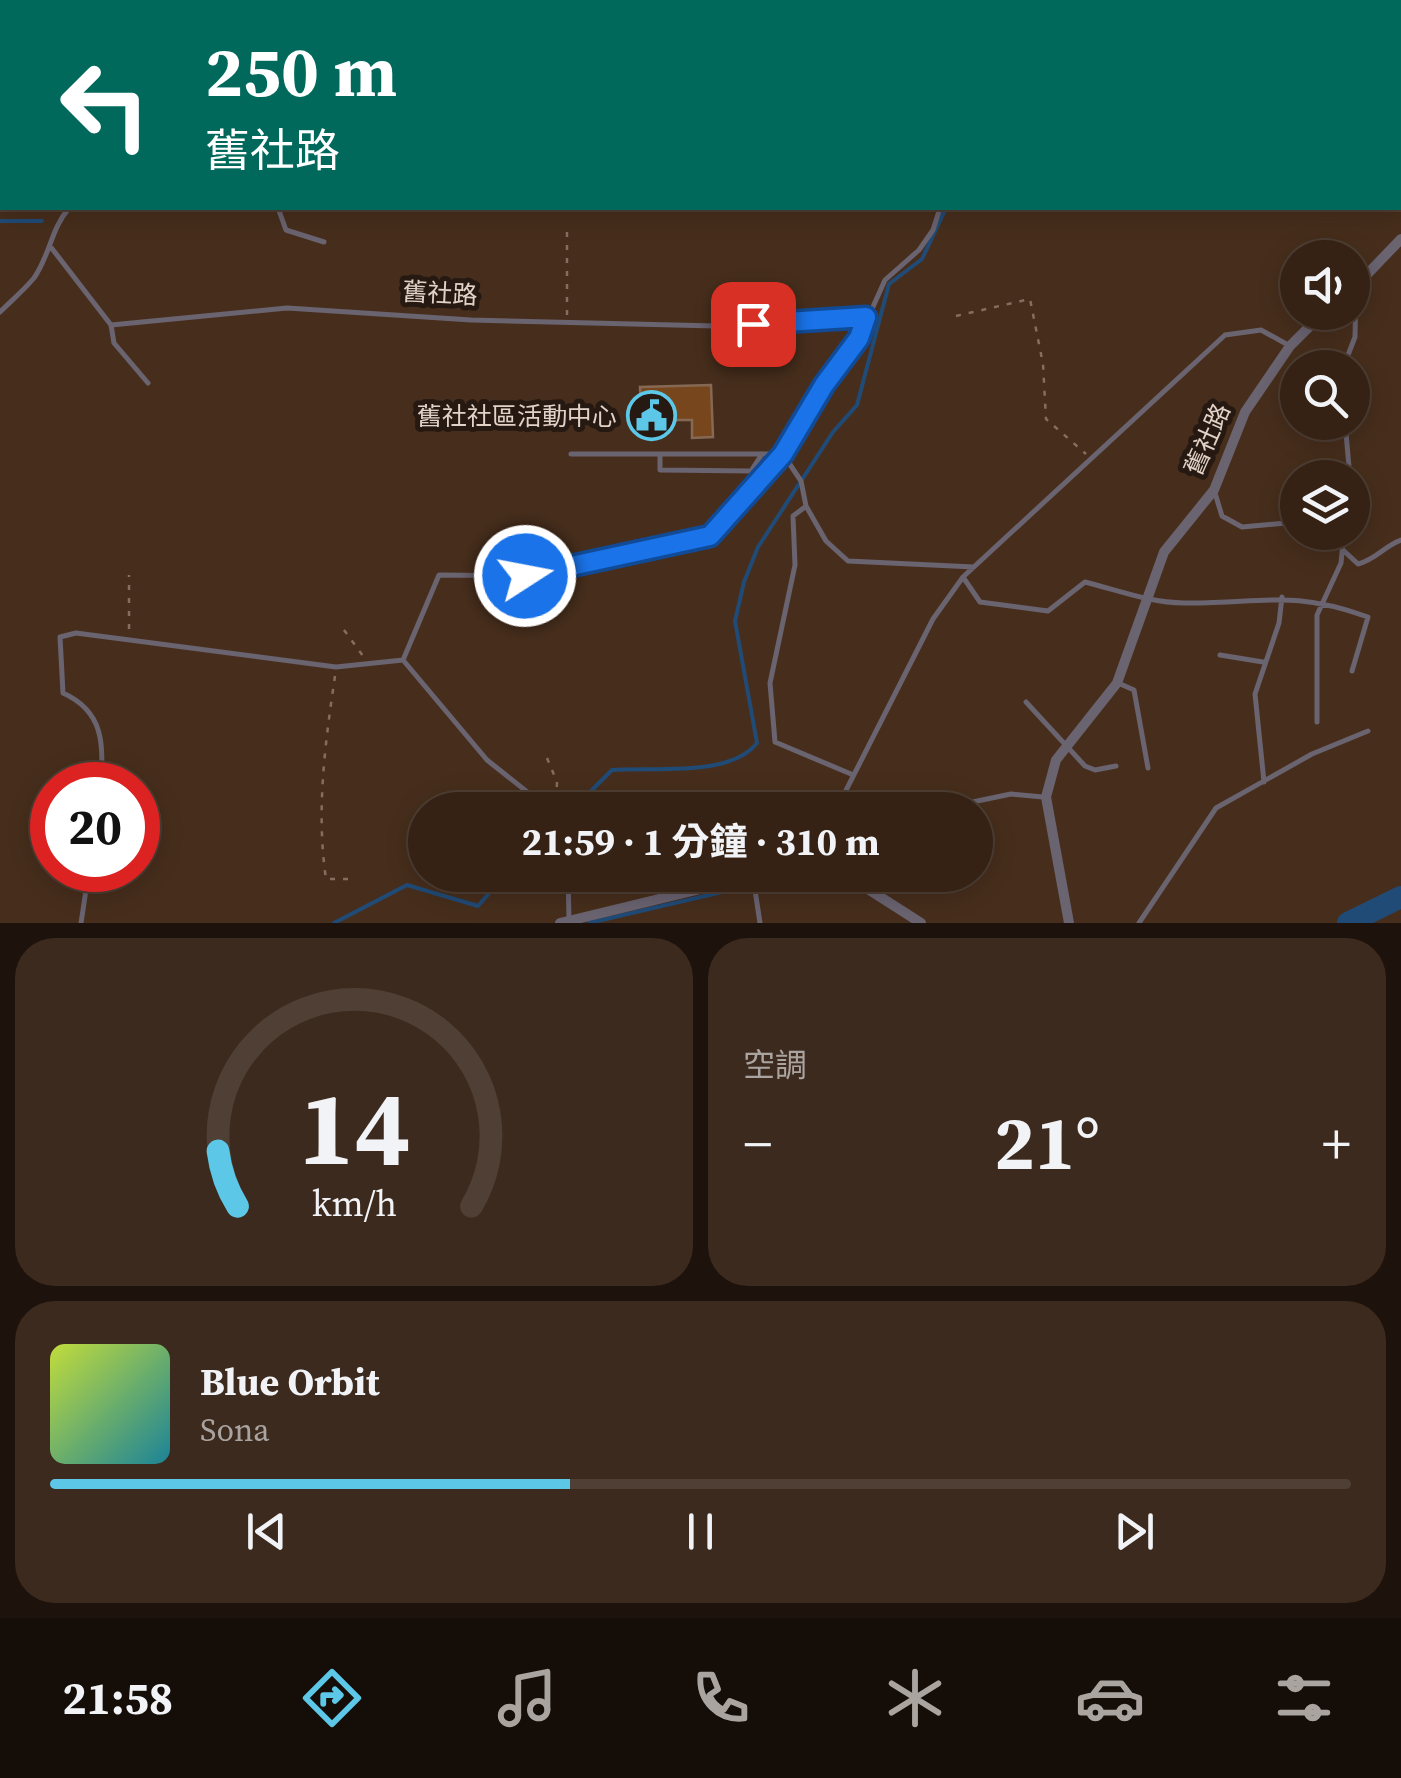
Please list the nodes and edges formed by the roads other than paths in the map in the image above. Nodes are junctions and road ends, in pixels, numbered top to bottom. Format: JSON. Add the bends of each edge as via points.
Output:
{"nodes":[{"id":1,"x":67,"y":210,"type":"edge"},
{"id":2,"x":279,"y":210,"type":"edge"},
{"id":3,"x":939,"y":210,"type":"edge"},
{"id":4,"x":1401,"y":239,"type":"edge"},
{"id":5,"x":324,"y":242,"type":"dead end"},
{"id":6,"x":50,"y":246,"type":"junction"},
{"id":7,"x":1370,"y":271,"type":"edge"},
{"id":8,"x":0,"y":312,"type":"edge"},
{"id":9,"x":866,"y":317,"type":"junction"},
{"id":10,"x":112,"y":324,"type":"junction"},
{"id":11,"x":1306,"y":330,"type":"edge"},
{"id":12,"x":1290,"y":346,"type":"junction"},
{"id":13,"x":148,"y":383,"type":"dead end"},
{"id":14,"x":571,"y":454,"type":"dead end"},
{"id":15,"x":660,"y":454,"type":"junction"},
{"id":16,"x":762,"y":454,"type":"junction"},
{"id":17,"x":783,"y":454,"type":"junction"},
{"id":18,"x":1214,"y":490,"type":"junction"},
{"id":19,"x":806,"y":506,"type":"junction"},
{"id":20,"x":1280,"y":524,"type":"edge"},
{"id":21,"x":1401,"y":540,"type":"edge"},
{"id":22,"x":1342,"y":550,"type":"joint"},
{"id":23,"x":974,"y":567,"type":"junction"},
{"id":24,"x":963,"y":577,"type":"junction"},
{"id":25,"x":1282,"y":597,"type":"junction"},
{"id":26,"x":1150,"y":598,"type":"junction"},
{"id":27,"x":1324,"y":601,"type":"junction"},
{"id":28,"x":1220,"y":655,"type":"dead end"},
{"id":29,"x":403,"y":660,"type":"junction"},
{"id":30,"x":1263,"y":662,"type":"junction"},
{"id":31,"x":1352,"y":670,"type":"dead end"},
{"id":32,"x":1118,"y":683,"type":"junction"},
{"id":33,"x":1026,"y":702,"type":"dead end"},
{"id":34,"x":1316,"y":722,"type":"dead end"},
{"id":35,"x":1368,"y":731,"type":"dead end"},
{"id":36,"x":1067,"y":743,"type":"junction"},
{"id":37,"x":102,"y":762,"type":"edge"},
{"id":38,"x":1116,"y":766,"type":"dead end"},
{"id":39,"x":1148,"y":768,"type":"dead end"},
{"id":40,"x":852,"y":774,"type":"junction"},
{"id":41,"x":1264,"y":782,"type":"junction"},
{"id":42,"x":529,"y":792,"type":"edge"},
{"id":43,"x":844,"y":792,"type":"edge"},
{"id":44,"x":1046,"y":797,"type":"junction"},
{"id":45,"x":993,"y":798,"type":"edge"},
{"id":46,"x":86,"y":892,"type":"edge"},
{"id":47,"x":567,"y":892,"type":"edge"},
{"id":48,"x":672,"y":892,"type":"edge"},
{"id":49,"x":757,"y":892,"type":"edge"},
{"id":50,"x":872,"y":892,"type":"edge"},
{"id":51,"x":564,"y":921,"type":"edge"},
{"id":52,"x":81,"y":923,"type":"edge"},
{"id":53,"x":760,"y":923,"type":"edge"},
{"id":54,"x":920,"y":923,"type":"edge"},
{"id":55,"x":1069,"y":923,"type":"edge"},
{"id":56,"x":1140,"y":923,"type":"edge"}],
"edges":[{"from":1,"to":6,"type":"lane","via":[[53,227]]},
{"from":2,"to":5,"type":"lane","via":[[286,230]]},
{"from":3,"to":9,"type":"lane","via":[[934,230],[885,280]]},
{"from":4,"to":7,"type":"street"},
{"from":6,"to":8,"type":"lane","via":[[34,277]]},
{"from":6,"to":10,"type":"lane"},
{"from":9,"to":10,"type":"lane","name":"舊社路","via":[[716,326],[287,308]]},
{"from":9,"to":17,"type":"lane"},
{"from":10,"to":13,"type":"lane","via":[[114,342]]},
{"from":11,"to":12,"type":"street","name":"舊社路"},
{"from":12,"to":18,"type":"street","name":"舊社路","via":[[1245,412]]},
{"from":12,"to":23,"type":"lane","via":[[1261,330],[1226,335]]},
{"from":14,"to":15,"type":"lane"},
{"from":15,"to":16,"type":"lane"},
{"from":15,"to":16,"type":"lane","via":[[660,470],[750,471]]},
{"from":16,"to":17,"type":"lane"},
{"from":17,"to":19,"type":"lane","via":[[801,481]]},
{"from":17,"to":29,"type":"lane","via":[[710,536],[525,576],[440,575]]},
{"from":18,"to":20,"type":"lane","via":[[1222,516],[1242,527]]},
{"from":18,"to":26,"type":"street","name":"舊社路","via":[[1164,552]]},
{"from":19,"to":23,"type":"lane","via":[[826,541],[848,561]]},
{"from":19,"to":40,"type":"lane","via":[[793,516],[795,564],[770,683],[775,742]]},
{"from":21,"to":22,"type":"lane","via":[[1358,564]]},
{"from":22,"to":27,"type":"lane"},
{"from":23,"to":24,"type":"lane"},
{"from":24,"to":26,"type":"lane","via":[[980,602],[1037,612],[1085,582]]},
{"from":24,"to":40,"type":"lane","via":[[933,619]]},
{"from":25,"to":26,"type":"lane","via":[[1182,604]]},
{"from":25,"to":27,"type":"lane"},
{"from":25,"to":30,"type":"lane"},
{"from":26,"to":32,"type":"street","name":"舊社路"},
{"from":27,"to":31,"type":"lane","via":[[1368,617]]},
{"from":27,"to":34,"type":"lane","via":[[1316,615]]},
{"from":28,"to":30,"type":"lane"},
{"from":29,"to":37,"type":"lane","via":[[336,666],[76,633],[60,637],[63,693],[78,700],[103,735]]},
{"from":29,"to":42,"type":"lane","via":[[487,760]]},
{"from":30,"to":41,"type":"lane","via":[[1256,694]]},
{"from":32,"to":36,"type":"street","name":"舊社路"},
{"from":32,"to":39,"type":"lane","via":[[1134,690]]},
{"from":33,"to":36,"type":"lane"},
{"from":35,"to":41,"type":"lane"},
{"from":36,"to":38,"type":"lane","via":[[1085,766]]},
{"from":36,"to":44,"type":"street","name":"舊社路"},
{"from":40,"to":43,"type":"lane"},
{"from":41,"to":56,"type":"lane","via":[[1216,808]]},
{"from":44,"to":45,"type":"lane"},
{"from":44,"to":55,"type":"street","name":"舊社路"},
{"from":46,"to":52,"type":"lane"},
{"from":47,"to":51,"type":"lane"},
{"from":48,"to":51,"type":"street"},
{"from":49,"to":53,"type":"lane"},
{"from":50,"to":54,"type":"street"}]}
